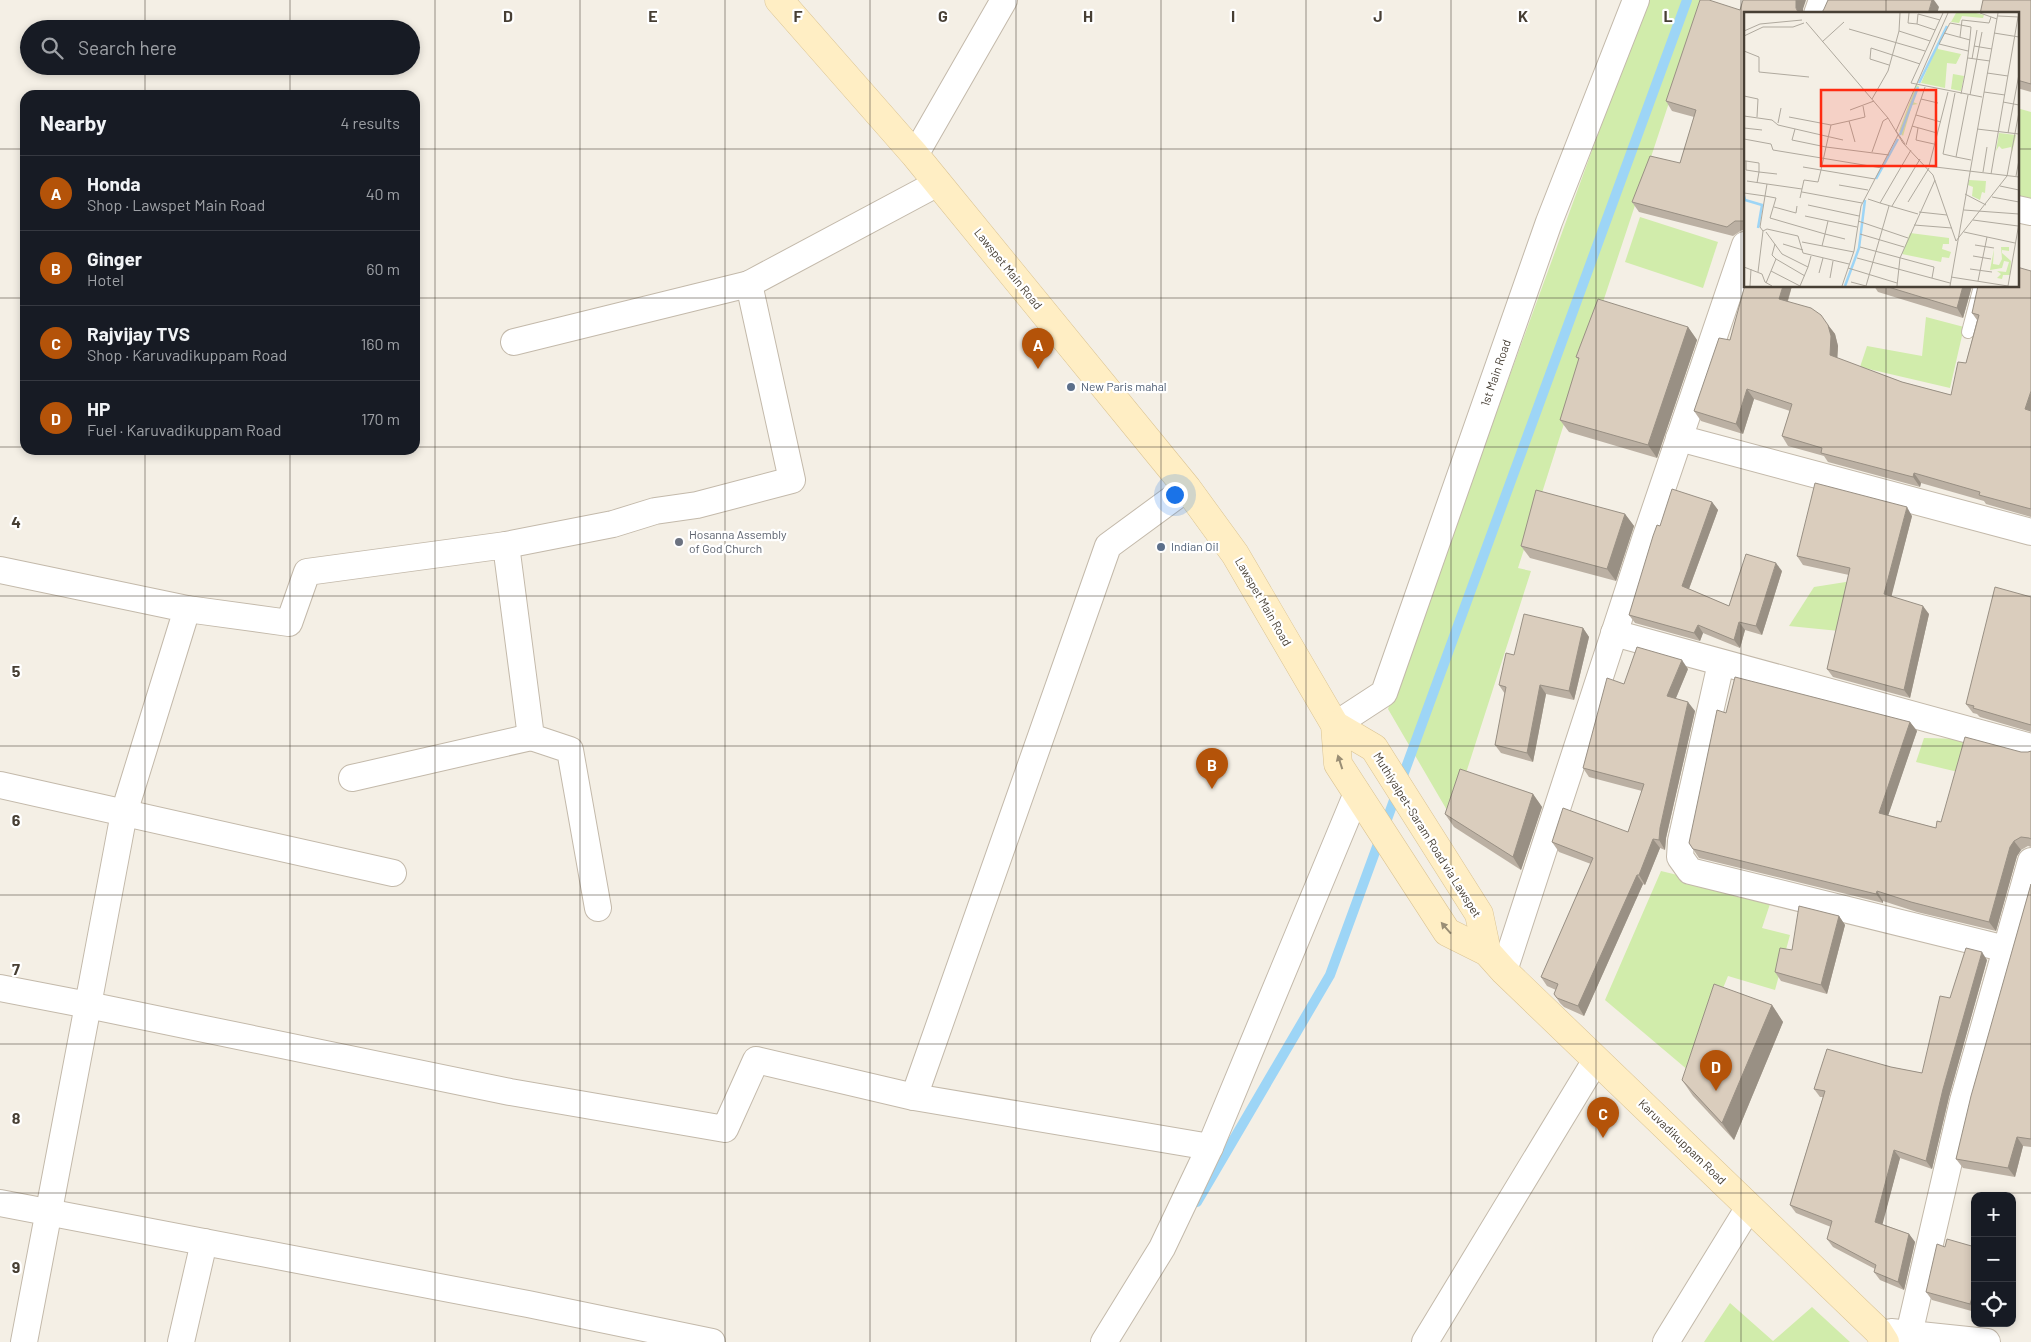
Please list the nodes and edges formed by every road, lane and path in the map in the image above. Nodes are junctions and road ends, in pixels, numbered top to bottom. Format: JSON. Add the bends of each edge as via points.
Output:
{"nodes":[{"id":1,"x":779,"y":0,"type":"edge"},
{"id":2,"x":1004,"y":0,"type":"edge"},
{"id":3,"x":1636,"y":0,"type":"edge"},
{"id":4,"x":915,"y":155,"type":"junction"},
{"id":5,"x":938,"y":183,"type":"junction"},
{"id":6,"x":2018,"y":209,"type":"edge"},
{"id":7,"x":2031,"y":212,"type":"edge"},
{"id":8,"x":1744,"y":248,"type":"edge"},
{"id":9,"x":749,"y":284,"type":"junction"},
{"id":10,"x":1979,"y":288,"type":"edge"},
{"id":11,"x":1968,"y":332,"type":"dead end"},
{"id":12,"x":514,"y":342,"type":"dead end"},
{"id":13,"x":1679,"y":438,"type":"junction"},
{"id":14,"x":1187,"y":488,"type":"junction"},
{"id":15,"x":2031,"y":532,"type":"edge"},
{"id":16,"x":506,"y":545,"type":"junction"},
{"id":17,"x":0,"y":570,"type":"edge"},
{"id":18,"x":187,"y":609,"type":"junction"},
{"id":19,"x":1614,"y":633,"type":"junction"},
{"id":20,"x":1721,"y":663,"type":"junction"},
{"id":21,"x":1335,"y":725,"type":"junction"},
{"id":22,"x":531,"y":737,"type":"junction"},
{"id":23,"x":2031,"y":747,"type":"edge"},
{"id":24,"x":352,"y":778,"type":"dead end"},
{"id":25,"x":0,"y":785,"type":"edge"},
{"id":26,"x":1357,"y":793,"type":"junction"},
{"id":27,"x":124,"y":813,"type":"junction"},
{"id":28,"x":2031,"y":861,"type":"edge"},
{"id":29,"x":393,"y":874,"type":"dead end"},
{"id":30,"x":598,"y":908,"type":"dead end"},
{"id":31,"x":2006,"y":948,"type":"junction"},
{"id":32,"x":1496,"y":962,"type":"junction"},
{"id":33,"x":0,"y":988,"type":"edge"},
{"id":34,"x":88,"y":1005,"type":"junction"},
{"id":35,"x":1596,"y":1060,"type":"junction"},
{"id":36,"x":914,"y":1097,"type":"junction"},
{"id":37,"x":1210,"y":1146,"type":"junction"},
{"id":38,"x":0,"y":1203,"type":"edge"},
{"id":39,"x":1749,"y":1207,"type":"junction"},
{"id":40,"x":49,"y":1212,"type":"junction"},
{"id":41,"x":204,"y":1242,"type":"junction"},
{"id":42,"x":1891,"y":1336,"type":"edge"},
{"id":43,"x":24,"y":1342,"type":"edge"},
{"id":44,"x":181,"y":1342,"type":"edge"},
{"id":45,"x":712,"y":1342,"type":"edge"},
{"id":46,"x":1104,"y":1342,"type":"edge"},
{"id":47,"x":1425,"y":1342,"type":"edge"},
{"id":48,"x":1666,"y":1342,"type":"edge"},
{"id":49,"x":1987,"y":1342,"type":"edge"}],
"edges":[{"from":1,"to":4,"type":"street","name":"Lawspet Main Road"},
{"from":2,"to":4,"type":"street"},
{"from":3,"to":21,"type":"street","name":"1st Main Road","via":[[1549,222],[1384,693]]},
{"from":4,"to":5,"type":"street","name":"Lawspet Main Road"},
{"from":5,"to":9,"type":"street"},
{"from":5,"to":14,"type":"street","name":"Lawspet Main Road"},
{"from":6,"to":7,"type":"street"},
{"from":8,"to":13,"type":"street"},
{"from":9,"to":12,"type":"street"},
{"from":9,"to":16,"type":"street","via":[[792,480],[696,505],[655,511],[613,524]]},
{"from":10,"to":11,"type":"lane"},
{"from":13,"to":15,"type":"street"},
{"from":13,"to":19,"type":"street"},
{"from":14,"to":21,"type":"street","name":"Lawspet Main Road","via":[[1235,554]]},
{"from":14,"to":36,"type":"street","via":[[1108,546]]},
{"from":16,"to":18,"type":"street","via":[[307,572],[289,623]]},
{"from":16,"to":22,"type":"street"},
{"from":17,"to":18,"type":"street"},
{"from":18,"to":27,"type":"street"},
{"from":19,"to":20,"type":"street"},
{"from":19,"to":32,"type":"street"},
{"from":20,"to":23,"type":"street"},
{"from":20,"to":31,"type":"street","via":[[1681,841],[1680,857],[1690,871]]},
{"from":26,"to":21,"type":"street","one_way":true,"via":[[1338,764]]},
{"from":21,"to":32,"type":"street","name":"Muthiyalpet–Saram Road via Lawspet","via":[[1374,748],[1479,914]]},
{"from":22,"to":24,"type":"street"},
{"from":22,"to":30,"type":"street","via":[[570,750]]},
{"from":25,"to":27,"type":"street"},
{"from":32,"to":26,"type":"street","one_way":true,"via":[[1447,932]]},
{"from":26,"to":37,"type":"street"},
{"from":27,"to":29,"type":"street"},
{"from":27,"to":34,"type":"street"},
{"from":28,"to":31,"type":"street"},
{"from":31,"to":42,"type":"street","via":[[1963,1102]]},
{"from":32,"to":35,"type":"street","name":"Karuvadikuppam Road"},
{"from":33,"to":34,"type":"street"},
{"from":34,"to":36,"type":"street","via":[[510,1092],[725,1129],[756,1060]]},
{"from":34,"to":40,"type":"street"},
{"from":35,"to":39,"type":"street","name":"Karuvadikuppam Road"},
{"from":35,"to":47,"type":"street"},
{"from":36,"to":37,"type":"street"},
{"from":37,"to":46,"type":"street","via":[[1162,1248]]},
{"from":38,"to":40,"type":"street"},
{"from":39,"to":42,"type":"street","name":"Karuvadikuppam Road"},
{"from":39,"to":48,"type":"street"},
{"from":40,"to":41,"type":"street"},
{"from":40,"to":43,"type":"street"},
{"from":41,"to":44,"type":"street"},
{"from":41,"to":45,"type":"street"},
{"from":42,"to":49,"type":"street"}]}
